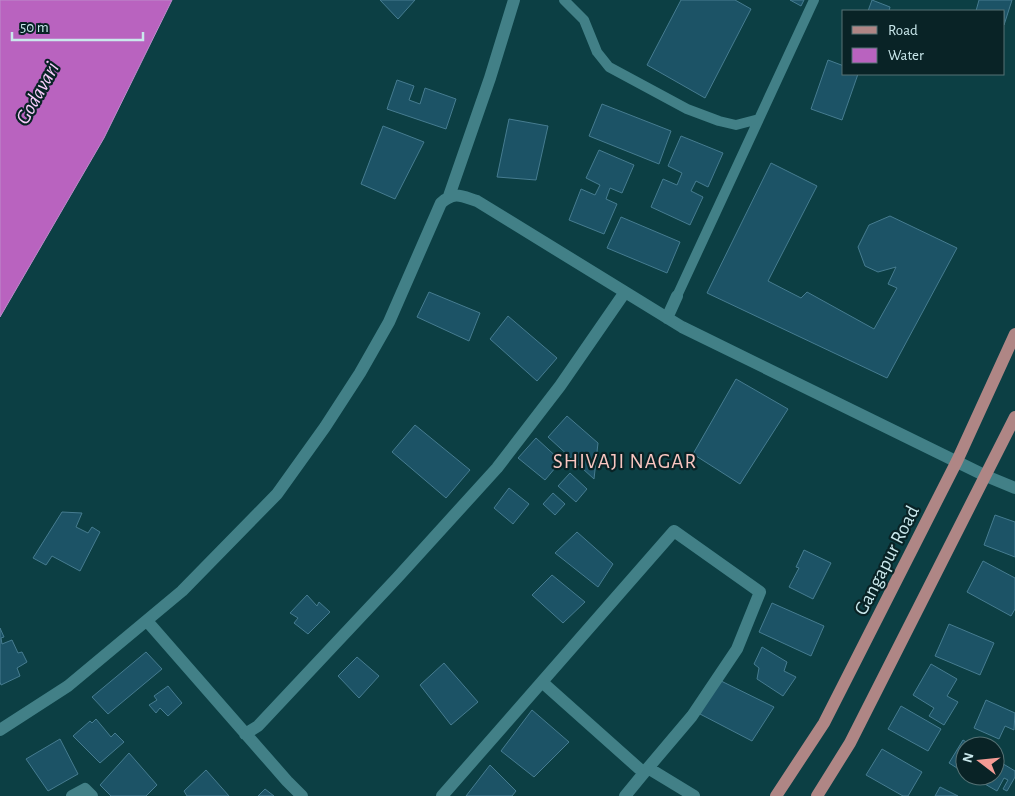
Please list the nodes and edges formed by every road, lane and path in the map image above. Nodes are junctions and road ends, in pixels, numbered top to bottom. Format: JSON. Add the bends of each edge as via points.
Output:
{"nodes":[{"id":1,"x":514,"y":0,"type":"edge"},
{"id":2,"x":564,"y":0,"type":"edge"},
{"id":3,"x":814,"y":0,"type":"edge"},
{"id":4,"x":759,"y":119,"type":"junction"},
{"id":5,"x":449,"y":196,"type":"junction"},
{"id":6,"x":624,"y":292,"type":"junction"},
{"id":7,"x":677,"y":296,"type":"joint"},
{"id":8,"x":667,"y":318,"type":"junction"},
{"id":9,"x":1015,"y":334,"type":"edge"},
{"id":10,"x":1015,"y":417,"type":"edge"},
{"id":11,"x":957,"y":461,"type":"junction"},
{"id":12,"x":986,"y":476,"type":"junction"},
{"id":13,"x":1015,"y":488,"type":"edge"},
{"id":14,"x":147,"y":621,"type":"junction"},
{"id":15,"x":542,"y":682,"type":"junction"},
{"id":16,"x":0,"y":730,"type":"edge"},
{"id":17,"x":245,"y":734,"type":"junction"},
{"id":18,"x":646,"y":770,"type":"junction"},
{"id":19,"x":72,"y":796,"type":"edge"},
{"id":20,"x":92,"y":796,"type":"edge"},
{"id":21,"x":302,"y":796,"type":"edge"},
{"id":22,"x":442,"y":796,"type":"edge"},
{"id":23,"x":624,"y":796,"type":"edge"},
{"id":24,"x":694,"y":796,"type":"edge"},
{"id":25,"x":776,"y":796,"type":"edge"},
{"id":26,"x":817,"y":796,"type":"edge"}],
"edges":[{"from":1,"to":5,"type":"street"},
{"from":2,"to":4,"type":"lane","via":[[584,20],[596,52],[609,67],[687,109],[719,121],[736,125]]},
{"from":3,"to":4,"type":"lane"},
{"from":4,"to":7,"type":"lane"},
{"from":5,"to":6,"type":"street","via":[[460,195],[476,201]]},
{"from":5,"to":14,"type":"street","via":[[441,203],[389,322],[325,427],[277,494],[182,591]]},
{"from":6,"to":8,"type":"street"},
{"from":6,"to":17,"type":"street","via":[[560,386],[497,468],[258,726]]},
{"from":7,"to":8,"type":"street"},
{"from":8,"to":11,"type":"street"},
{"from":9,"to":11,"type":"main road","name":"Gangapur Road"},
{"from":10,"to":12,"type":"main road"},
{"from":11,"to":12,"type":"street"},
{"from":11,"to":25,"type":"main road","name":"Gangapur Road","via":[[824,723]]},
{"from":12,"to":13,"type":"street"},
{"from":12,"to":26,"type":"main road","via":[[850,743]]},
{"from":14,"to":16,"type":"street","via":[[68,686]]},
{"from":14,"to":17,"type":"street"},
{"from":15,"to":18,"type":"street"},
{"from":15,"to":18,"type":"street","via":[[674,531],[760,592],[737,649],[692,716]]},
{"from":15,"to":22,"type":"street"},
{"from":17,"to":21,"type":"street"},
{"from":18,"to":23,"type":"street"},
{"from":18,"to":24,"type":"street"},
{"from":19,"to":20,"type":"street","via":[[85,789]]}]}
